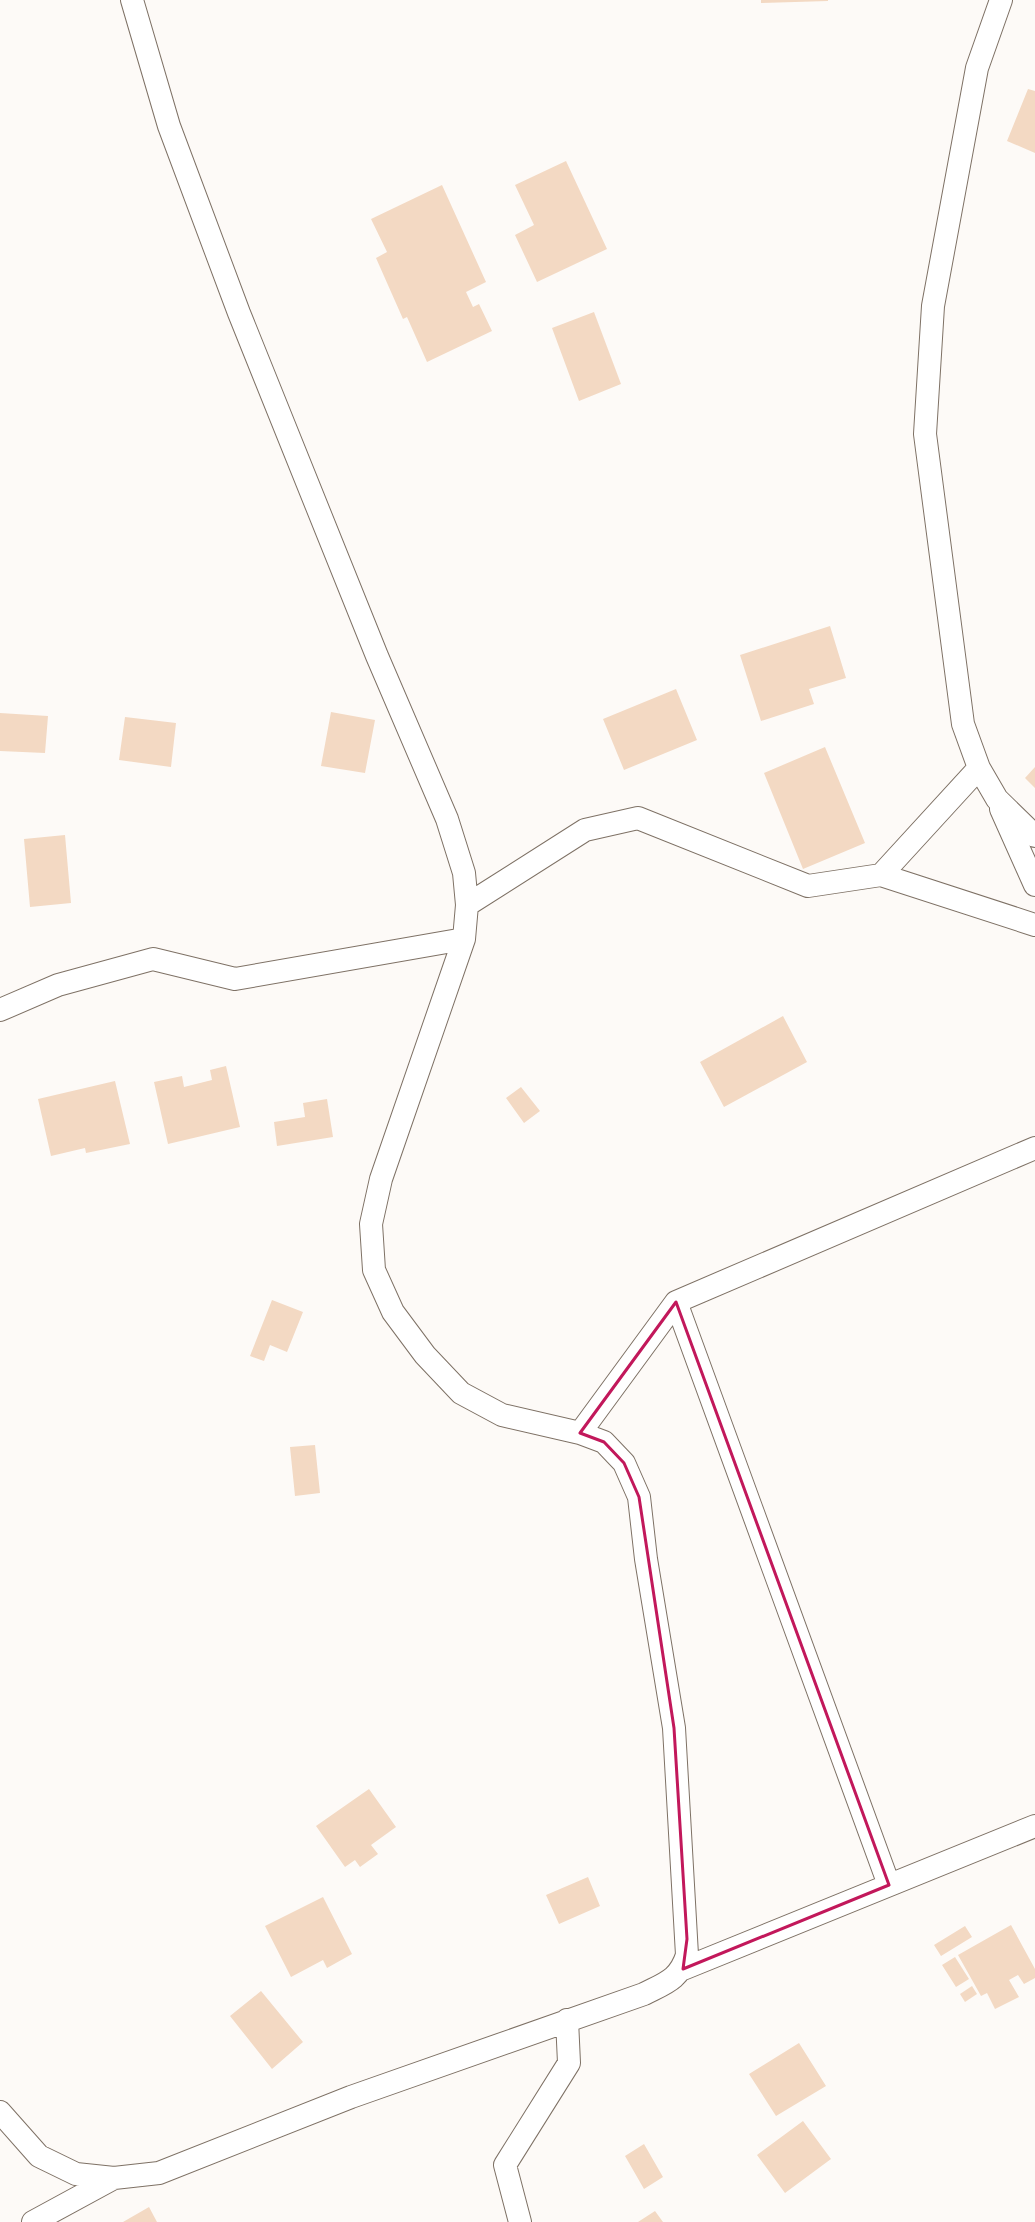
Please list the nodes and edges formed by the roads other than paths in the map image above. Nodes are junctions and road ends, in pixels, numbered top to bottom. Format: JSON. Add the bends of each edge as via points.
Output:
{"nodes":[{"id":1,"x":132,"y":0,"type":"edge"},
{"id":2,"x":1000,"y":0,"type":"edge"},
{"id":3,"x":979,"y":768,"type":"junction"},
{"id":4,"x":997,"y":799,"type":"junction"},
{"id":5,"x":1035,"y":836,"type":"edge"},
{"id":6,"x":882,"y":875,"type":"junction"},
{"id":7,"x":1035,"y":885,"type":"edge"},
{"id":8,"x":467,"y":905,"type":"junction"},
{"id":9,"x":1035,"y":926,"type":"edge"},
{"id":10,"x":464,"y":939,"type":"junction"},
{"id":11,"x":0,"y":1010,"type":"edge"},
{"id":12,"x":1035,"y":1148,"type":"edge"},
{"id":13,"x":676,"y":1302,"type":"junction"},
{"id":14,"x":580,"y":1433,"type":"junction"},
{"id":15,"x":1035,"y":1826,"type":"edge"},
{"id":16,"x":889,"y":1885,"type":"junction"},
{"id":17,"x":682,"y":1969,"type":"junction"},
{"id":18,"x":567,"y":2020,"type":"junction"},
{"id":19,"x":0,"y":2112,"type":"edge"},
{"id":20,"x":114,"y":2178,"type":"junction"},
{"id":21,"x":33,"y":2222,"type":"edge"},
{"id":22,"x":520,"y":2222,"type":"edge"}],
"edges":[{"from":1,"to":8,"type":"street","via":[[169,126],[239,314],[377,656],[447,819],[464,873]]},
{"from":2,"to":3,"type":"street","via":[[977,68],[933,306],[925,434],[963,724]]},
{"from":3,"to":4,"type":"street"},
{"from":3,"to":6,"type":"street"},
{"from":4,"to":5,"type":"street"},
{"from":4,"to":7,"type":"street"},
{"from":6,"to":8,"type":"street","via":[[808,886],[638,818],[585,830]]},
{"from":6,"to":9,"type":"street"},
{"from":8,"to":10,"type":"street"},
{"from":10,"to":11,"type":"street","via":[[235,979],[153,959],[58,984]]},
{"from":10,"to":14,"type":"street","via":[[381,1179],[371,1224],[374,1270],[393,1312],[425,1356],[461,1393],[502,1415]]},
{"from":12,"to":13,"type":"street"},
{"from":13,"to":14,"type":"street"},
{"from":13,"to":16,"type":"street"},
{"from":14,"to":17,"type":"street","via":[[604,1442],[624,1463],[639,1497],[646,1559],[674,1728],[687,1939],[687,1955]]},
{"from":15,"to":16,"type":"street"},
{"from":16,"to":17,"type":"street"},
{"from":17,"to":18,"type":"street","via":[[673,1979],[644,1994]]},
{"from":18,"to":20,"type":"street","via":[[351,2097],[159,2173]]},
{"from":18,"to":22,"type":"street","via":[[568,2063],[505,2165]]},
{"from":19,"to":20,"type":"street","via":[[39,2156],[76,2174]]},
{"from":20,"to":21,"type":"street"}]}
